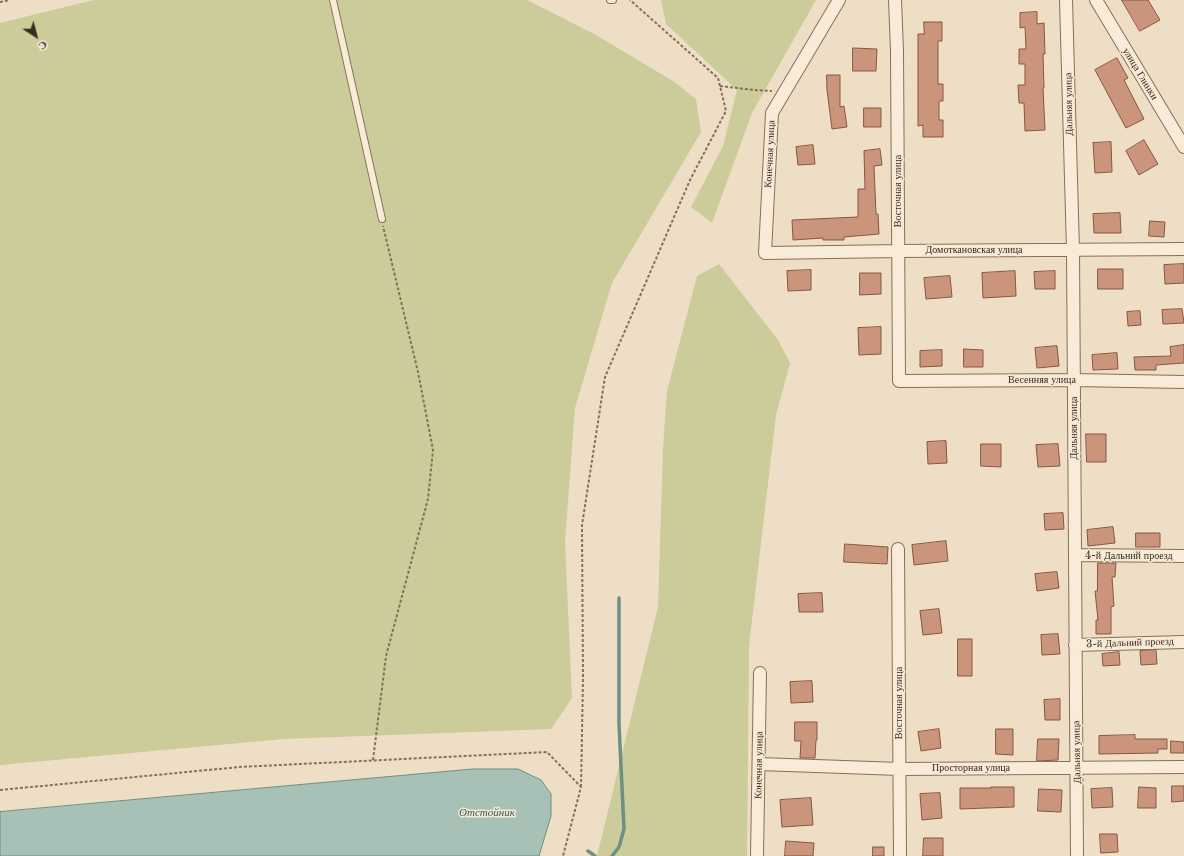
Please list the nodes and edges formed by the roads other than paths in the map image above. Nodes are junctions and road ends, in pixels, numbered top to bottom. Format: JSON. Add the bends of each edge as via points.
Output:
{"nodes":[{"id":1,"x":333,"y":0,"type":"edge"},
{"id":2,"x":610,"y":0,"type":"edge"},
{"id":3,"x":613,"y":0,"type":"edge"},
{"id":4,"x":839,"y":0,"type":"edge"},
{"id":5,"x":895,"y":0,"type":"edge"},
{"id":6,"x":1066,"y":0,"type":"edge"},
{"id":7,"x":1096,"y":0,"type":"edge"},
{"id":8,"x":1184,"y":147,"type":"edge"},
{"id":9,"x":382,"y":219,"type":"road end"},
{"id":10,"x":1184,"y":249,"type":"edge"},
{"id":11,"x":899,"y":250,"type":"junction"},
{"id":12,"x":1073,"y":250,"type":"junction"},
{"id":13,"x":764,"y":254,"type":"joint"},
{"id":14,"x":1074,"y":380,"type":"junction"},
{"id":15,"x":899,"y":381,"type":"joint"},
{"id":16,"x":1184,"y":382,"type":"edge"},
{"id":17,"x":898,"y":549,"type":"dead end"},
{"id":18,"x":1075,"y":556,"type":"junction"},
{"id":19,"x":1184,"y":556,"type":"edge"},
{"id":20,"x":1184,"y":642,"type":"edge"},
{"id":21,"x":1075,"y":645,"type":"junction"},
{"id":22,"x":760,"y":673,"type":"dead end"},
{"id":23,"x":759,"y":764,"type":"junction"},
{"id":24,"x":1184,"y":767,"type":"edge"},
{"id":25,"x":1077,"y":768,"type":"junction"},
{"id":26,"x":900,"y":769,"type":"junction"},
{"id":27,"x":757,"y":856,"type":"edge"},
{"id":28,"x":900,"y":856,"type":"edge"},
{"id":29,"x":1077,"y":856,"type":"edge"}],
"edges":[{"from":1,"to":9,"type":"lane"},
{"from":2,"to":3,"type":"lane"},
{"from":4,"to":13,"type":"street","name":"Конечная улица","via":[[772,113]]},
{"from":5,"to":11,"type":"street","name":"Восточная улица"},
{"from":6,"to":12,"type":"street","name":"Дальняя улица"},
{"from":7,"to":8,"type":"street","name":"улица Глинки"},
{"from":10,"to":12,"type":"street","name":"Домоткановская улица"},
{"from":11,"to":12,"type":"street","name":"Домоткановская улица"},
{"from":11,"to":13,"type":"street","name":"Домоткановская улица"},
{"from":11,"to":15,"type":"street","name":"Восточная улица"},
{"from":12,"to":14,"type":"street","name":"Дальняя улица"},
{"from":14,"to":15,"type":"street","name":"Весенняя улица"},
{"from":14,"to":16,"type":"street","name":"Весенняя улица"},
{"from":14,"to":18,"type":"street","name":"Дальняя улица"},
{"from":17,"to":26,"type":"street","name":"Восточная улица"},
{"from":18,"to":19,"type":"street","name":"4-й Дальний проезд"},
{"from":18,"to":21,"type":"street","name":"Дальняя улица"},
{"from":20,"to":21,"type":"street","name":"3-й Дальний проезд"},
{"from":21,"to":25,"type":"street","name":"Дальняя улица"},
{"from":22,"to":23,"type":"street","name":"Конечная улица"},
{"from":23,"to":26,"type":"street","name":"Просторная улица"},
{"from":23,"to":27,"type":"street","name":"Конечная улица"},
{"from":24,"to":25,"type":"street","name":"Просторная улица"},
{"from":25,"to":26,"type":"street","name":"Просторная улица"},
{"from":25,"to":29,"type":"street","name":"Дальняя улица"},
{"from":26,"to":28,"type":"street","name":"Восточная улица"}]}
